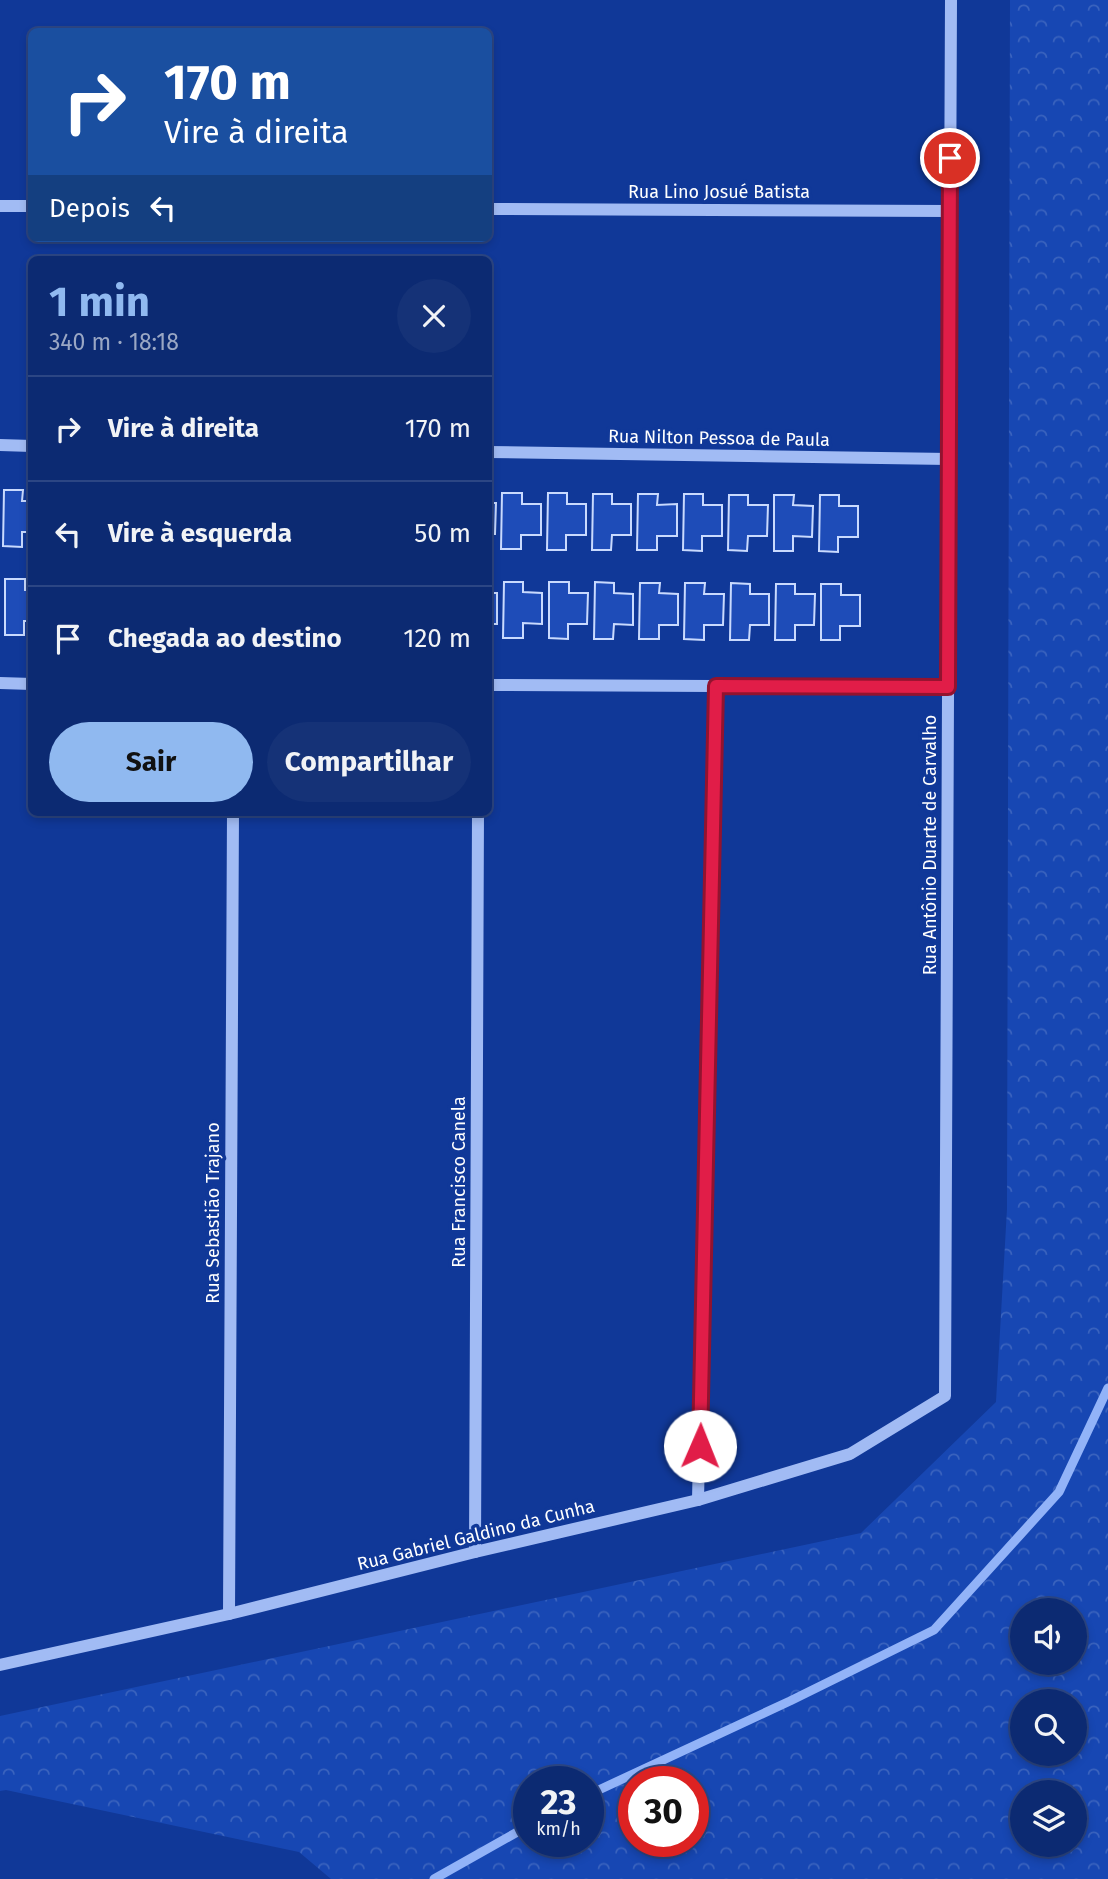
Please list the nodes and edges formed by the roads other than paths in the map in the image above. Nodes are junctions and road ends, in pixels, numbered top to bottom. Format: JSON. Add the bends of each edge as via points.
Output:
{"nodes":[{"id":1,"x":951,"y":0,"type":"edge"},
{"id":2,"x":0,"y":206,"type":"edge"},
{"id":3,"x":28,"y":206,"type":"edge"},
{"id":4,"x":492,"y":209,"type":"edge"},
{"id":5,"x":950,"y":211,"type":"junction"},
{"id":6,"x":0,"y":446,"type":"edge"},
{"id":7,"x":28,"y":446,"type":"edge"},
{"id":8,"x":492,"y":452,"type":"edge"},
{"id":9,"x":949,"y":459,"type":"junction"},
{"id":10,"x":0,"y":684,"type":"edge"},
{"id":11,"x":28,"y":684,"type":"edge"},
{"id":12,"x":492,"y":685,"type":"edge"},
{"id":13,"x":716,"y":686,"type":"junction"},
{"id":14,"x":948,"y":687,"type":"junction"},
{"id":15,"x":233,"y":816,"type":"edge"},
{"id":16,"x":478,"y":816,"type":"edge"},
{"id":17,"x":945,"y":1396,"type":"joint"},
{"id":18,"x":698,"y":1500,"type":"junction"},
{"id":19,"x":475,"y":1552,"type":"junction"},
{"id":20,"x":229,"y":1614,"type":"junction"},
{"id":21,"x":0,"y":1665,"type":"edge"}],
"edges":[{"from":1,"to":5,"type":"street","name":"Rua Antônio Duarte de Carvalho"},
{"from":2,"to":3,"type":"street"},
{"from":4,"to":5,"type":"street","name":"Rua Lino Josué Batista"},
{"from":5,"to":9,"type":"street","name":"Rua Antônio Duarte de Carvalho"},
{"from":6,"to":7,"type":"street"},
{"from":8,"to":9,"type":"street","name":"Rua Nilton Pessoa de Paula"},
{"from":9,"to":14,"type":"street","name":"Rua Antônio Duarte de Carvalho"},
{"from":10,"to":11,"type":"street"},
{"from":12,"to":13,"type":"street"},
{"from":13,"to":14,"type":"street"},
{"from":13,"to":18,"type":"street"},
{"from":14,"to":17,"type":"street","name":"Rua Antônio Duarte de Carvalho"},
{"from":15,"to":20,"type":"street","name":"Rua Sebastião Trajano"},
{"from":16,"to":19,"type":"street","name":"Rua Francisco Canela"},
{"from":17,"to":18,"type":"street","name":"Rua Gabriel Galdino da Cunha","via":[[850,1454]]},
{"from":18,"to":19,"type":"street","name":"Rua Gabriel Galdino da Cunha"},
{"from":19,"to":20,"type":"street","name":"Rua Gabriel Galdino da Cunha"},
{"from":20,"to":21,"type":"street","name":"Rua Gabriel Galdino da Cunha"}]}
